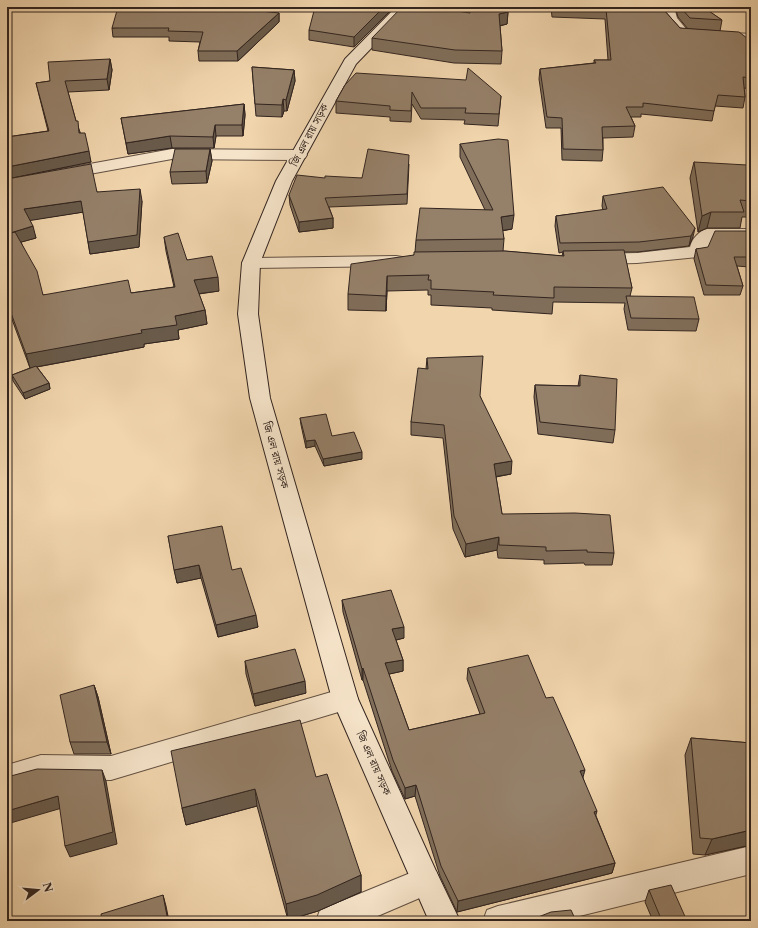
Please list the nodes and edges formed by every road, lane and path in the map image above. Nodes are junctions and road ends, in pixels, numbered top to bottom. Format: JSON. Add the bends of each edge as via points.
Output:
{"nodes":[{"id":1,"x":404,"y":7,"type":"edge"},
{"id":2,"x":667,"y":7,"type":"edge"},
{"id":3,"x":751,"y":38,"type":"edge"},
{"id":4,"x":299,"y":155,"type":"junction"},
{"id":5,"x":7,"y":184,"type":"edge"},
{"id":6,"x":751,"y":234,"type":"edge"},
{"id":7,"x":582,"y":259,"type":"edge"},
{"id":8,"x":416,"y":261,"type":"edge"},
{"id":9,"x":251,"y":263,"type":"junction"},
{"id":10,"x":345,"y":699,"type":"junction"},
{"id":11,"x":7,"y":777,"type":"edge"},
{"id":12,"x":751,"y":860,"type":"edge"},
{"id":13,"x":425,"y":881,"type":"junction"},
{"id":14,"x":331,"y":921,"type":"edge"},
{"id":15,"x":445,"y":921,"type":"edge"},
{"id":16,"x":498,"y":921,"type":"edge"}],
"edges":[{"from":1,"to":4,"type":"street","name":"জি এল রায় সড়ক","via":[[350,62]]},
{"from":2,"to":3,"type":"street","via":[[670,19],[683,34]]},
{"from":4,"to":5,"type":"street","via":[[172,154]]},
{"from":4,"to":9,"type":"street","name":"জি এল রায় সড়ক","via":[[284,181]]},
{"from":6,"to":7,"type":"street","via":[[707,234],[700,243],[698,252],[637,258]]},
{"from":8,"to":9,"type":"street"},
{"from":9,"to":10,"type":"street","name":"জি এল রায় সড়ক","via":[[248,314],[260,398]]},
{"from":10,"to":11,"type":"street","via":[[111,768],[41,767]]},
{"from":10,"to":13,"type":"street","name":"জি এল রায় সড়ক"},
{"from":12,"to":16,"type":"street"},
{"from":13,"to":14,"type":"street"},
{"from":13,"to":15,"type":"street","name":"জি এল রায় সড়ক"}]}
